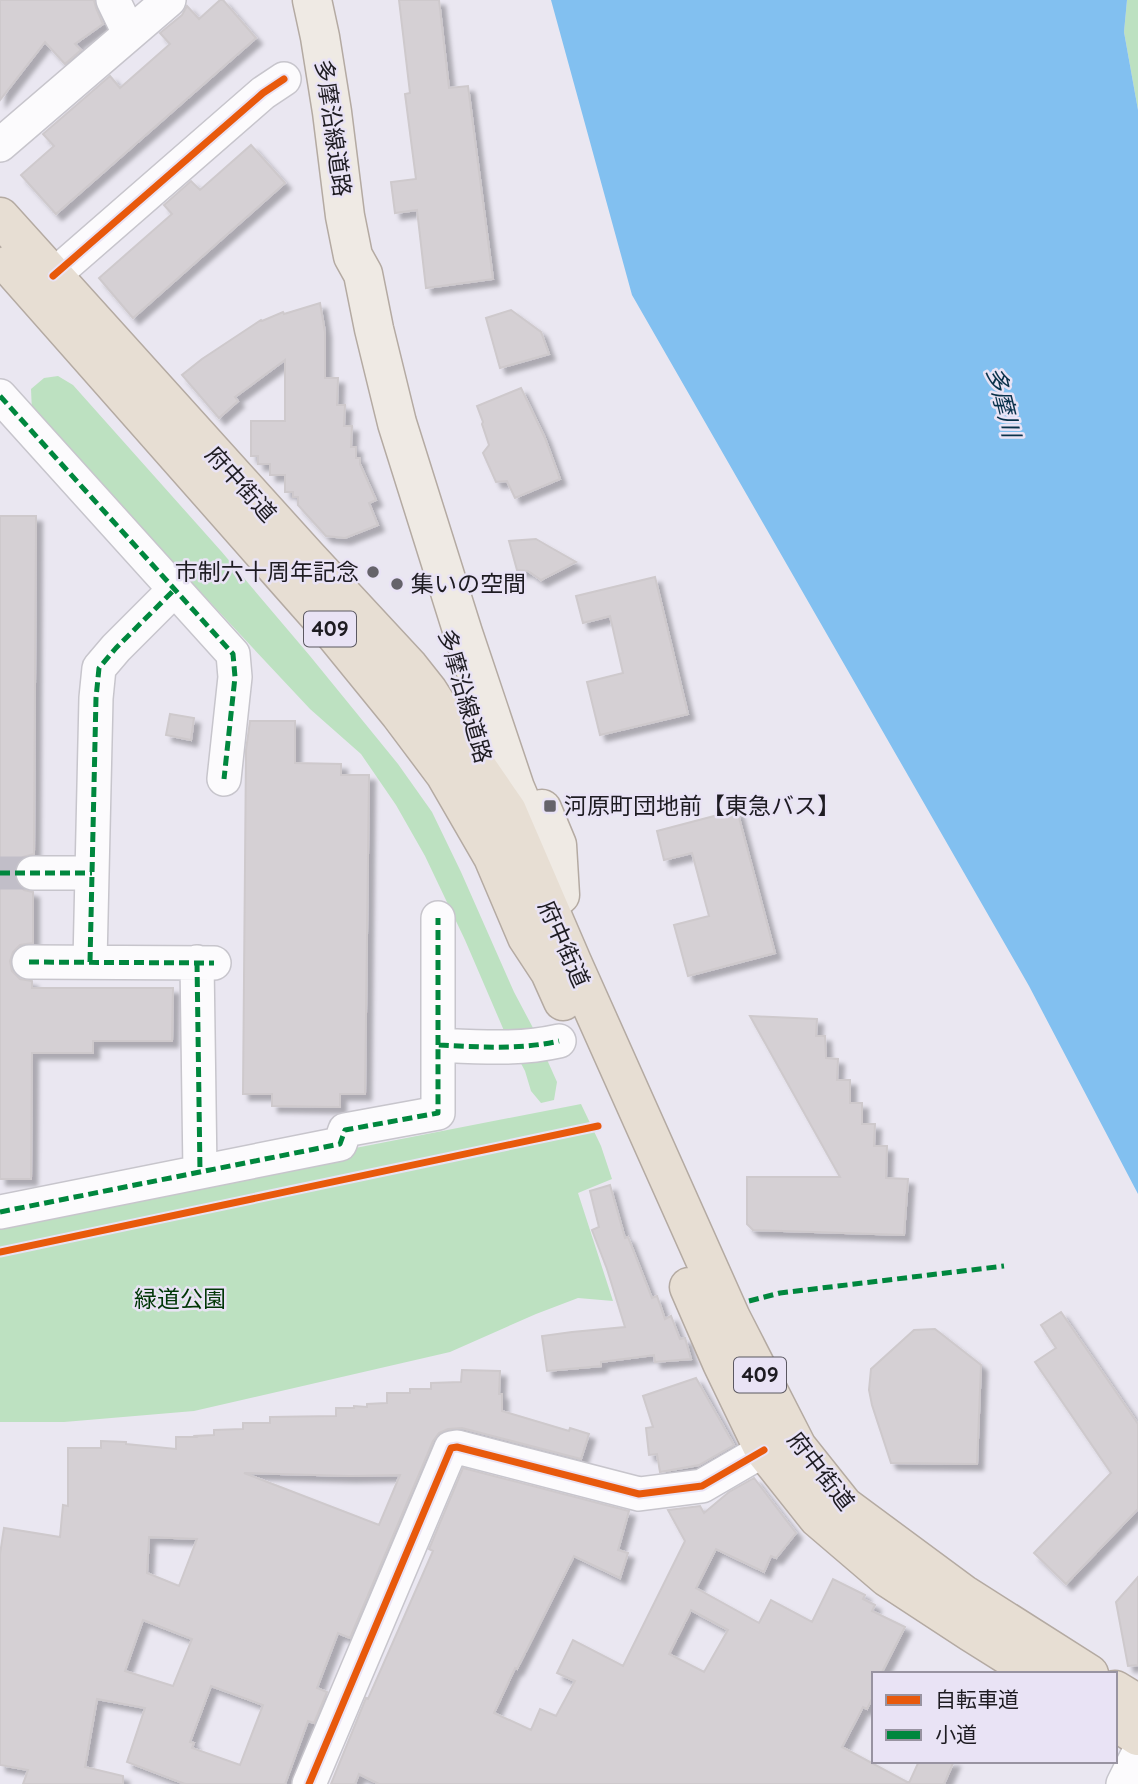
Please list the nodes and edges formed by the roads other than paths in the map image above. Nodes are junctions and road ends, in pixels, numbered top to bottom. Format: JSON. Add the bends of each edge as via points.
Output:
{"nodes":[{"id":1,"x":113,"y":0,"type":"edge"},
{"id":2,"x":169,"y":0,"type":"edge"},
{"id":3,"x":312,"y":0,"type":"edge"},
{"id":4,"x":129,"y":33,"type":"junction"},
{"id":5,"x":284,"y":79,"type":"dead end"},
{"id":6,"x":0,"y":145,"type":"edge"},
{"id":7,"x":0,"y":217,"type":"edge"},
{"id":8,"x":0,"y":254,"type":"edge"},
{"id":9,"x":352,"y":256,"type":"junction"},
{"id":10,"x":63,"y":300,"type":"junction"},
{"id":11,"x":0,"y":396,"type":"edge"},
{"id":12,"x":175,"y":589,"type":"junction"},
{"id":13,"x":498,"y":774,"type":"junction"},
{"id":14,"x":225,"y":779,"type":"dead end"},
{"id":15,"x":33,"y":873,"type":"tunnel mouth"},
{"id":16,"x":92,"y":873,"type":"junction"},
{"id":17,"x":438,"y":918,"type":"dead end"},
{"id":18,"x":29,"y":962,"type":"dead end"},
{"id":19,"x":90,"y":962,"type":"junction"},
{"id":20,"x":561,"y":967,"type":"junction"},
{"id":21,"x":559,"y":1041,"type":"dead end"},
{"id":22,"x":438,"y":1045,"type":"junction"},
{"id":23,"x":200,"y":1172,"type":"junction"},
{"id":24,"x":0,"y":1212,"type":"edge"},
{"id":25,"x":764,"y":1450,"type":"junction"},
{"id":26,"x":1035,"y":1672,"type":"edge"},
{"id":27,"x":1086,"y":1672,"type":"edge"},
{"id":28,"x":1117,"y":1691,"type":"edge"},
{"id":29,"x":1138,"y":1704,"type":"edge"},
{"id":30,"x":1117,"y":1722,"type":"edge"},
{"id":31,"x":1138,"y":1735,"type":"edge"},
{"id":32,"x":1138,"y":1754,"type":"edge"},
{"id":33,"x":309,"y":1784,"type":"edge"},
{"id":34,"x":1123,"y":1784,"type":"edge"}],
"edges":[{"from":1,"to":4,"type":"street"},
{"from":2,"to":4,"type":"street"},
{"from":3,"to":9,"type":"main road","name":"多摩沿線道路"},
{"from":4,"to":6,"type":"street"},
{"from":5,"to":10,"type":"street","via":[[262,93]]},
{"from":7,"to":10,"type":"highway","name":"府中街道","number":"409"},
{"from":8,"to":10,"type":"highway","name":"府中街道","number":"409"},
{"from":9,"to":13,"type":"main road","name":"多摩沿線道路","via":[[363,274],[397,423],[463,633]]},
{"from":9,"to":13,"type":"main road","name":"多摩沿線道路","via":[[347,279],[375,384],[369,421],[389,482],[411,508],[481,745]]},
{"from":10,"to":13,"type":"highway","name":"府中街道","number":"409","via":[[306,557],[349,576],[390,618],[407,642],[409,667]]},
{"from":10,"to":20,"type":"highway","name":"府中街道","number":"409","via":[[445,774],[493,857],[527,937]]},
{"from":11,"to":12,"type":"street"},
{"from":12,"to":14,"type":"street","via":[[233,654]]},
{"from":12,"to":16,"type":"street","via":[[99,668]]},
{"from":13,"to":20,"type":"highway","name":"府中街道","number":"409"},
{"from":13,"to":20,"type":"main road","via":[[533,788],[557,845],[561,895],[569,924]]},
{"from":15,"to":16,"type":"street"},
{"from":16,"to":19,"type":"street"},
{"from":17,"to":22,"type":"street"},
{"from":18,"to":19,"type":"street"},
{"from":19,"to":23,"type":"street","via":[[206,962]]},
{"from":20,"to":25,"type":"highway","name":"府中街道","number":"409","via":[[722,1363]]},
{"from":20,"to":27,"type":"highway","name":"府中街道","number":"409","via":[[797,1447],[844,1506],[963,1594]]},
{"from":21,"to":22,"type":"street","via":[[492,1048]]},
{"from":22,"to":23,"type":"street","via":[[438,1114],[345,1130],[340,1143]]},
{"from":23,"to":24,"type":"street"},
{"from":25,"to":26,"type":"highway","name":"府中街道","number":"409","via":[[818,1518],[887,1577]]},
{"from":25,"to":33,"type":"street","via":[[702,1486],[639,1494],[451,1447]]},
{"from":28,"to":29,"type":"highway"},
{"from":30,"to":31,"type":"highway"},
{"from":32,"to":34,"type":"street"}]}
